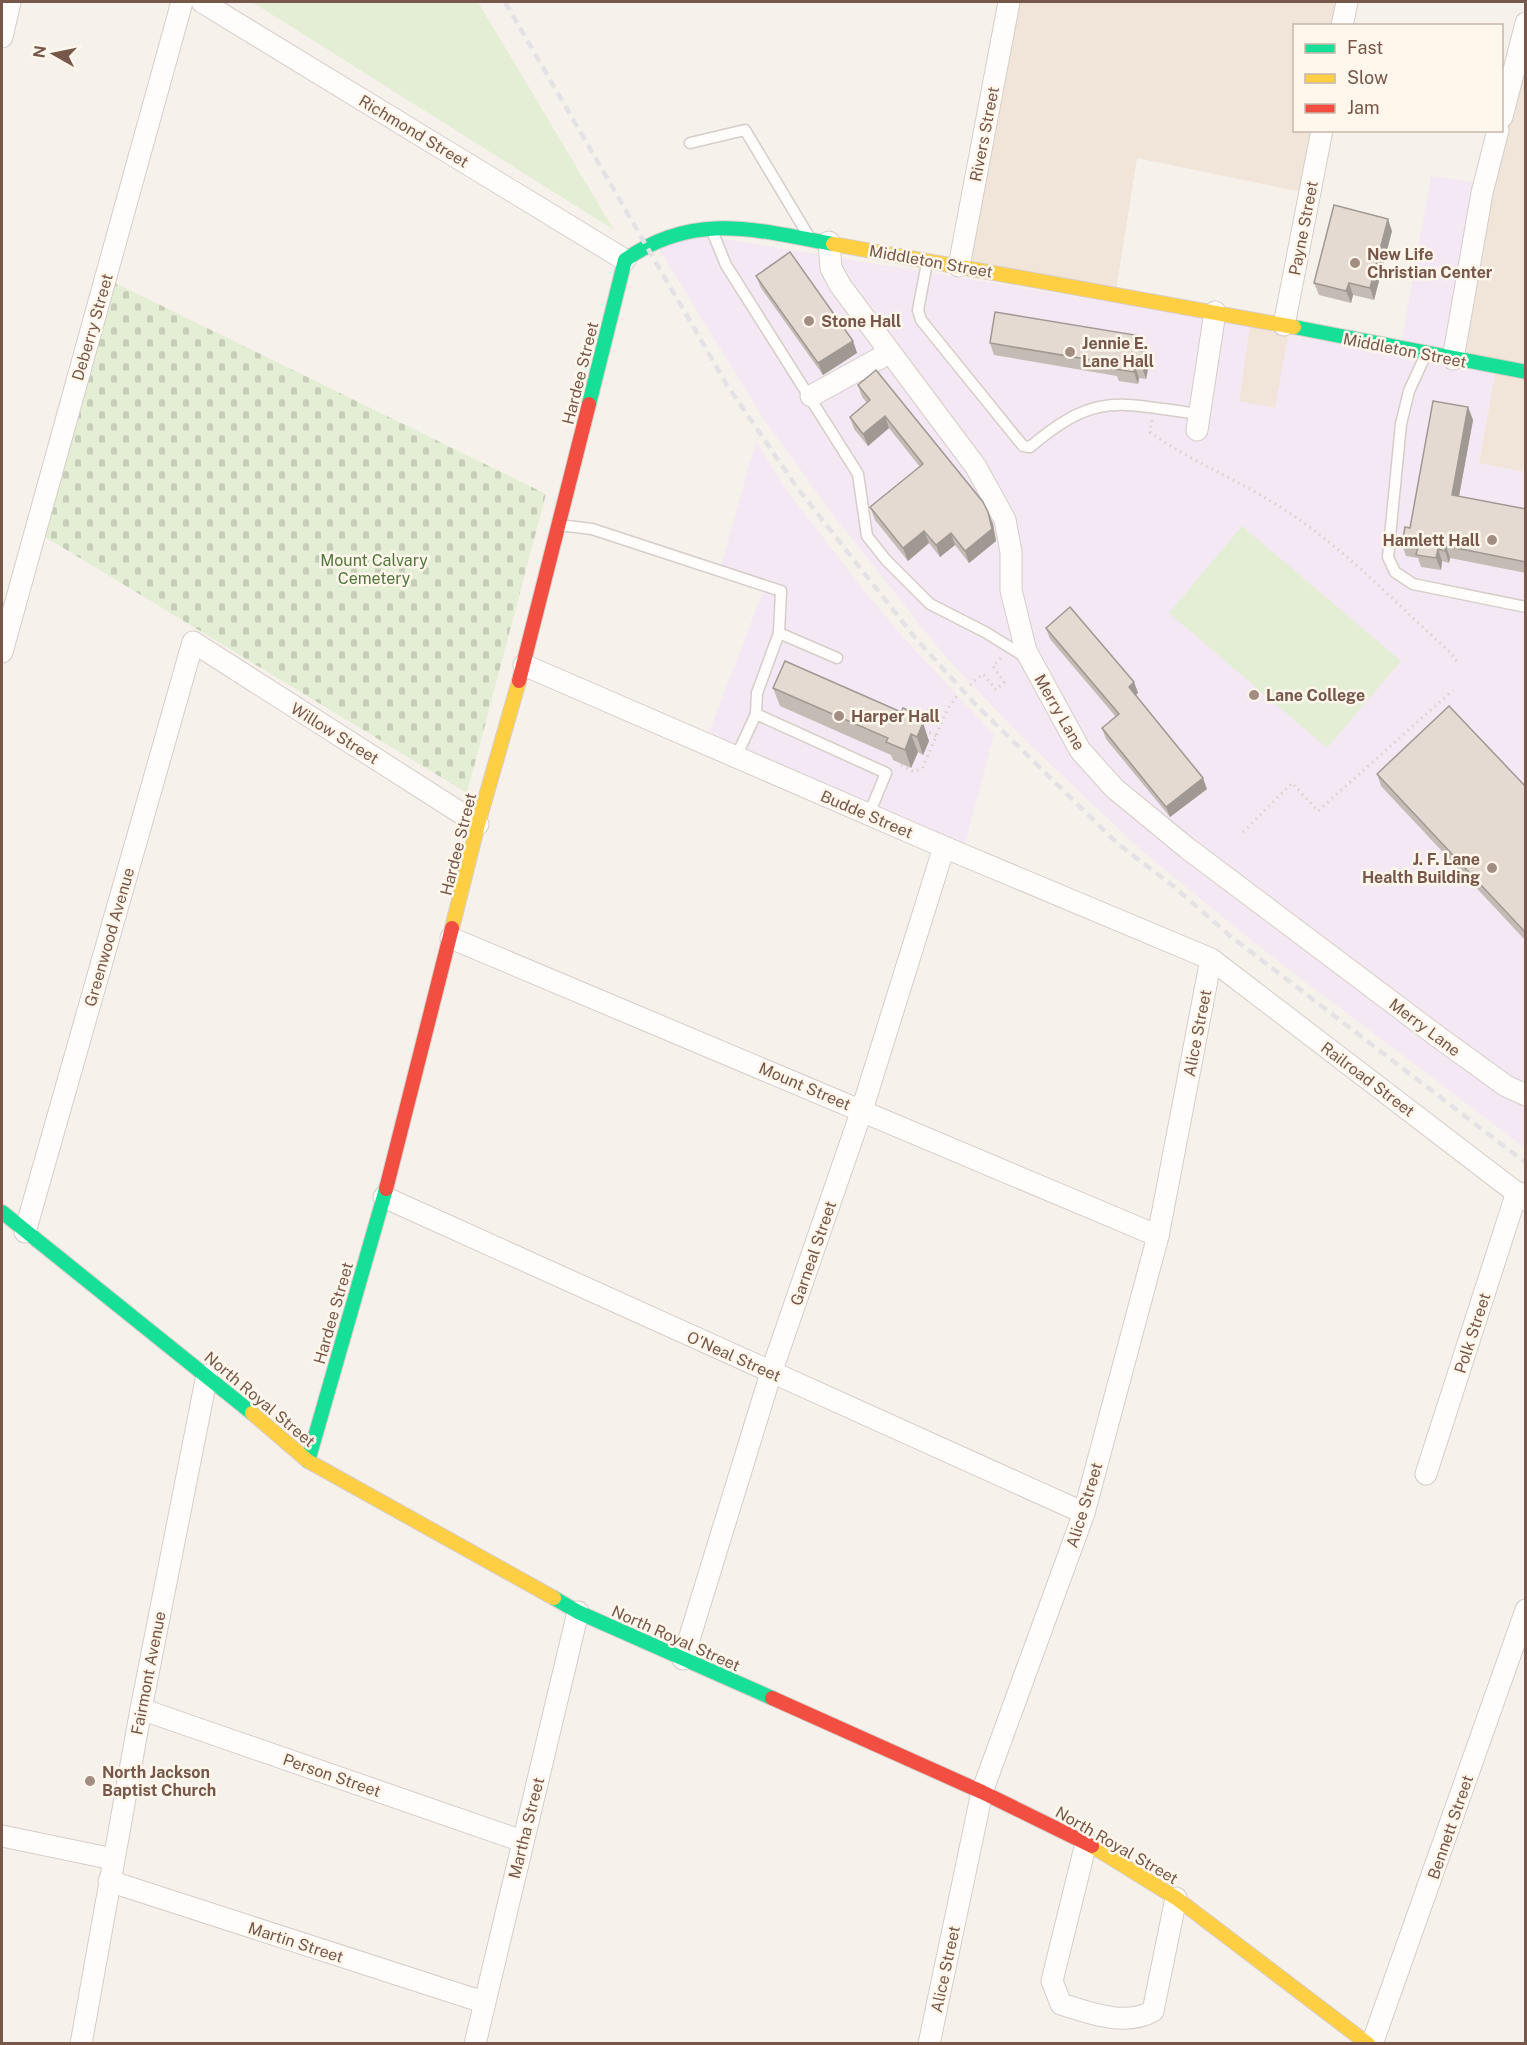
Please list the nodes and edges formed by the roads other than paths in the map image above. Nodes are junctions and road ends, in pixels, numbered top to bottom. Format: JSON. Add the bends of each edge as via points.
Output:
{"nodes":[{"id":1,"x":10,"y":2,"type":"edge"},
{"id":2,"x":182,"y":2,"type":"edge"},
{"id":3,"x":202,"y":2,"type":"edge"},
{"id":4,"x":1009,"y":2,"type":"edge"},
{"id":5,"x":1347,"y":2,"type":"edge"},
{"id":6,"x":1526,"y":23,"type":"edge"},
{"id":7,"x":1342,"y":24,"type":"edge"},
{"id":8,"x":2,"y":37,"type":"edge"},
{"id":9,"x":1503,"y":113,"type":"edge"},
{"id":10,"x":1322,"y":132,"type":"edge"},
{"id":11,"x":1498,"y":132,"type":"edge"},
{"id":12,"x":690,"y":143,"type":"dead end"},
{"id":13,"x":710,"y":228,"type":"junction"},
{"id":14,"x":819,"y":240,"type":"junction"},
{"id":15,"x":626,"y":260,"type":"junction"},
{"id":16,"x":928,"y":260,"type":"junction"},
{"id":17,"x":959,"y":266,"type":"junction"},
{"id":18,"x":1215,"y":312,"type":"junction"},
{"id":19,"x":1284,"y":325,"type":"junction"},
{"id":20,"x":889,"y":353,"type":"junction"},
{"id":21,"x":1426,"y":354,"type":"junction"},
{"id":22,"x":1453,"y":359,"type":"junction"},
{"id":23,"x":1526,"y":372,"type":"edge"},
{"id":24,"x":811,"y":396,"type":"junction"},
{"id":25,"x":1198,"y":422,"type":"joint"},
{"id":26,"x":559,"y":525,"type":"junction"},
{"id":27,"x":1526,"y":607,"type":"edge"},
{"id":28,"x":779,"y":633,"type":"junction"},
{"id":29,"x":193,"y":642,"type":"joint"},
{"id":30,"x":2,"y":652,"type":"edge"},
{"id":31,"x":837,"y":658,"type":"dead end"},
{"id":32,"x":1032,"y":660,"type":"junction"},
{"id":33,"x":524,"y":665,"type":"junction"},
{"id":34,"x":756,"y":714,"type":"junction"},
{"id":35,"x":736,"y":757,"type":"junction"},
{"id":36,"x":869,"y":814,"type":"junction"},
{"id":37,"x":478,"y":824,"type":"junction"},
{"id":38,"x":944,"y":847,"type":"junction"},
{"id":39,"x":451,"y":938,"type":"junction"},
{"id":40,"x":1211,"y":958,"type":"junction"},
{"id":41,"x":1526,"y":1095,"type":"edge"},
{"id":42,"x":862,"y":1110,"type":"junction"},
{"id":43,"x":1521,"y":1196,"type":"edge"},
{"id":44,"x":384,"y":1197,"type":"junction"},
{"id":45,"x":2,"y":1212,"type":"edge"},
{"id":46,"x":25,"y":1232,"type":"junction"},
{"id":47,"x":1158,"y":1236,"type":"junction"},
{"id":48,"x":771,"y":1373,"type":"junction"},
{"id":49,"x":207,"y":1375,"type":"junction"},
{"id":50,"x":308,"y":1461,"type":"junction"},
{"id":51,"x":1426,"y":1474,"type":"dead end"},
{"id":52,"x":1084,"y":1513,"type":"junction"},
{"id":53,"x":1526,"y":1610,"type":"edge"},
{"id":54,"x":578,"y":1612,"type":"junction"},
{"id":55,"x":683,"y":1659,"type":"junction"},
{"id":56,"x":141,"y":1709,"type":"junction"},
{"id":57,"x":982,"y":1792,"type":"junction"},
{"id":58,"x":2,"y":1836,"type":"edge"},
{"id":59,"x":522,"y":1841,"type":"junction"},
{"id":60,"x":1086,"y":1843,"type":"junction"},
{"id":61,"x":113,"y":1859,"type":"junction"},
{"id":62,"x":108,"y":1881,"type":"junction"},
{"id":63,"x":1176,"y":1898,"type":"junction"},
{"id":64,"x":483,"y":2002,"type":"junction"},
{"id":65,"x":1350,"y":2038,"type":"edge"},
{"id":66,"x":81,"y":2043,"type":"edge"},
{"id":67,"x":475,"y":2043,"type":"edge"},
{"id":68,"x":929,"y":2043,"type":"edge"},
{"id":69,"x":1370,"y":2043,"type":"edge"}],
"edges":[{"from":1,"to":8,"type":"street"},
{"from":2,"to":30,"type":"street","name":"Deberry Street"},
{"from":3,"to":15,"type":"street","name":"Richmond Street"},
{"from":4,"to":17,"type":"street","name":"Rivers Street"},
{"from":5,"to":7,"type":"street"},
{"from":6,"to":9,"type":"street"},
{"from":10,"to":19,"type":"street","name":"Payne Street"},
{"from":11,"to":22,"type":"street","via":[[1482,194]]},
{"from":12,"to":14,"type":"lane","via":[[745,130]]},
{"from":13,"to":14,"type":"street","name":"Middleton Street"},
{"from":13,"to":15,"type":"street","name":"Middleton Street","via":[[688,229],[648,243]]},
{"from":13,"to":24,"type":"lane","via":[[726,265]]},
{"from":14,"to":16,"type":"street","name":"Middleton Street"},
{"from":14,"to":20,"type":"street","name":"Merry Lane","via":[[831,268]]},
{"from":15,"to":26,"type":"street","name":"Hardee Street"},
{"from":16,"to":17,"type":"street","name":"Middleton Street"},
{"from":16,"to":25,"type":"lane","via":[[918,310],[921,320],[1023,446],[1030,447],[1058,423],[1091,406],[1120,403]]},
{"from":17,"to":18,"type":"street","name":"Middleton Street"},
{"from":18,"to":19,"type":"street","name":"Middleton Street"},
{"from":18,"to":25,"type":"street"},
{"from":19,"to":21,"type":"street","name":"Middleton Street"},
{"from":20,"to":24,"type":"street"},
{"from":20,"to":32,"type":"street","name":"Merry Lane","via":[[976,467],[1005,520],[1011,552],[1011,591],[1026,651]]},
{"from":21,"to":22,"type":"street","name":"Middleton Street"},
{"from":21,"to":27,"type":"lane","via":[[1409,391],[1401,424],[1388,557],[1395,572],[1413,584]]},
{"from":22,"to":23,"type":"street","name":"Middleton Street"},
{"from":24,"to":32,"type":"lane","via":[[858,474],[867,536],[886,560],[930,604]]},
{"from":26,"to":28,"type":"lane","via":[[592,529],[781,591]]},
{"from":26,"to":33,"type":"street","name":"Hardee Street"},
{"from":28,"to":31,"type":"lane"},
{"from":28,"to":34,"type":"lane","via":[[758,693]]},
{"from":29,"to":37,"type":"street","name":"Willow Street"},
{"from":29,"to":46,"type":"street","name":"Greenwood Avenue"},
{"from":32,"to":41,"type":"street","name":"Merry Lane","via":[[1080,750],[1114,788],[1284,923],[1506,1086]]},
{"from":33,"to":35,"type":"street","name":"Budde Street"},
{"from":33,"to":37,"type":"street","name":"Hardee Street"},
{"from":34,"to":35,"type":"lane"},
{"from":34,"to":36,"type":"lane","via":[[886,773]]},
{"from":35,"to":36,"type":"street","name":"Budde Street"},
{"from":36,"to":38,"type":"street","name":"Budde Street"},
{"from":37,"to":39,"type":"street","name":"Hardee Street"},
{"from":38,"to":40,"type":"street","name":"Budde Street"},
{"from":38,"to":42,"type":"street","name":"Garneal Street"},
{"from":39,"to":42,"type":"street","name":"Mount Street"},
{"from":39,"to":44,"type":"street","name":"Hardee Street"},
{"from":40,"to":43,"type":"street","name":"Railroad Street"},
{"from":40,"to":47,"type":"street","name":"Alice Street"},
{"from":42,"to":47,"type":"street","name":"Mount Street"},
{"from":42,"to":48,"type":"street","name":"Garneal Street"},
{"from":43,"to":51,"type":"street","name":"Polk Street"},
{"from":44,"to":48,"type":"street","name":"O'Neal Street"},
{"from":44,"to":50,"type":"street","name":"Hardee Street"},
{"from":45,"to":46,"type":"street","name":"North Royal Street"},
{"from":46,"to":49,"type":"street","name":"North Royal Street"},
{"from":47,"to":52,"type":"street","name":"Alice Street"},
{"from":48,"to":52,"type":"street","name":"O'Neal Street"},
{"from":48,"to":55,"type":"street","name":"Garneal Street"},
{"from":49,"to":50,"type":"street","name":"North Royal Street"},
{"from":49,"to":56,"type":"street","name":"Fairmont Avenue"},
{"from":50,"to":54,"type":"street","name":"North Royal Street"},
{"from":52,"to":57,"type":"street","name":"Alice Street"},
{"from":53,"to":69,"type":"street","name":"Bennett Street"},
{"from":54,"to":55,"type":"street","name":"North Royal Street"},
{"from":54,"to":59,"type":"street","name":"Martha Street"},
{"from":55,"to":57,"type":"street","name":"North Royal Street"},
{"from":56,"to":59,"type":"street","name":"Person Street"},
{"from":56,"to":61,"type":"street","name":"Fairmont Avenue"},
{"from":57,"to":60,"type":"street","name":"North Royal Street"},
{"from":57,"to":68,"type":"street","name":"Alice Street"},
{"from":58,"to":61,"type":"street"},
{"from":59,"to":64,"type":"street","name":"Martha Street"},
{"from":60,"to":63,"type":"street","name":"North Royal Street"},
{"from":60,"to":63,"type":"street","via":[[1052,1981],[1061,2004],[1101,2016],[1139,2019],[1153,2011]]},
{"from":61,"to":62,"type":"street","name":"Fairmont Avenue"},
{"from":62,"to":64,"type":"street","name":"Martin Street"},
{"from":62,"to":66,"type":"street","name":"Fairmont Avenue"},
{"from":63,"to":65,"type":"street","name":"North Royal Street"},
{"from":64,"to":67,"type":"street","name":"Martha Street"},
{"from":65,"to":69,"type":"street","name":"North Royal Street"}]}
